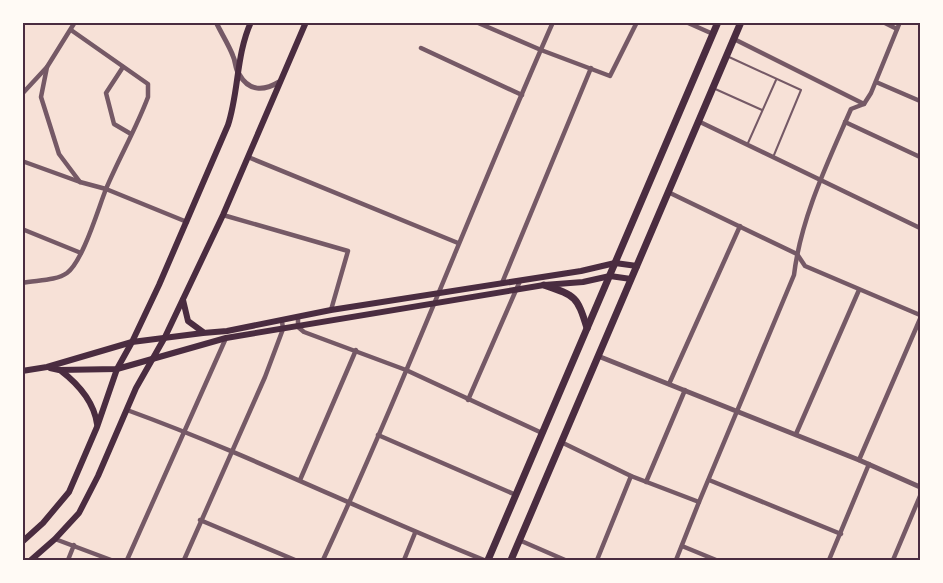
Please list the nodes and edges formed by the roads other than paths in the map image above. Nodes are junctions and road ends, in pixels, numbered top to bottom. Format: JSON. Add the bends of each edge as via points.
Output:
{"nodes":[{"id":1,"x":75,"y":22,"type":"edge"},
{"id":2,"x":216,"y":22,"type":"edge"},
{"id":3,"x":250,"y":22,"type":"edge"},
{"id":4,"x":306,"y":22,"type":"edge"},
{"id":5,"x":476,"y":22,"type":"edge"},
{"id":6,"x":553,"y":22,"type":"edge"},
{"id":7,"x":637,"y":22,"type":"edge"},
{"id":8,"x":686,"y":22,"type":"edge"},
{"id":9,"x":718,"y":22,"type":"edge"},
{"id":10,"x":883,"y":22,"type":"edge"},
{"id":11,"x":900,"y":22,"type":"edge"},
{"id":12,"x":739,"y":25,"type":"edge"},
{"id":13,"x":897,"y":29,"type":"junction"},
{"id":14,"x":71,"y":30,"type":"junction"},
{"id":15,"x":713,"y":34,"type":"junction"},
{"id":16,"x":734,"y":39,"type":"junction"},
{"id":17,"x":421,"y":48,"type":"dead end"},
{"id":18,"x":541,"y":50,"type":"junction"},
{"id":19,"x":727,"y":56,"type":"junction"},
{"id":20,"x":47,"y":67,"type":"junction"},
{"id":21,"x":123,"y":67,"type":"junction"},
{"id":22,"x":591,"y":68,"type":"junction"},
{"id":23,"x":237,"y":73,"type":"junction"},
{"id":24,"x":776,"y":80,"type":"junction"},
{"id":25,"x":279,"y":82,"type":"junction"},
{"id":26,"x":876,"y":82,"type":"junction"},
{"id":27,"x":713,"y":88,"type":"junction"},
{"id":28,"x":22,"y":94,"type":"edge"},
{"id":29,"x":522,"y":95,"type":"junction"},
{"id":30,"x":921,"y":101,"type":"edge"},
{"id":31,"x":864,"y":104,"type":"junction"},
{"id":32,"x":762,"y":110,"type":"junction"},
{"id":33,"x":698,"y":122,"type":"junction"},
{"id":34,"x":845,"y":122,"type":"junction"},
{"id":35,"x":131,"y":134,"type":"junction"},
{"id":36,"x":747,"y":145,"type":"junction"},
{"id":37,"x":248,"y":157,"type":"junction"},
{"id":38,"x":921,"y":157,"type":"edge"},
{"id":39,"x":773,"y":158,"type":"junction"},
{"id":40,"x":22,"y":161,"type":"edge"},
{"id":41,"x":819,"y":181,"type":"junction"},
{"id":42,"x":80,"y":182,"type":"junction"},
{"id":43,"x":106,"y":189,"type":"junction"},
{"id":44,"x":668,"y":192,"type":"junction"},
{"id":45,"x":223,"y":215,"type":"junction"},
{"id":46,"x":187,"y":222,"type":"junction"},
{"id":47,"x":740,"y":226,"type":"junction"},
{"id":48,"x":921,"y":228,"type":"edge"},
{"id":49,"x":22,"y":229,"type":"edge"},
{"id":50,"x":458,"y":243,"type":"junction"},
{"id":51,"x":81,"y":253,"type":"junction"},
{"id":52,"x":796,"y":255,"type":"junction"},
{"id":53,"x":615,"y":263,"type":"junction"},
{"id":54,"x":637,"y":266,"type":"junction"},
{"id":55,"x":610,"y":276,"type":"junction"},
{"id":56,"x":631,"y":279,"type":"junction"},
{"id":57,"x":520,"y":281,"type":"junction"},
{"id":58,"x":22,"y":283,"type":"edge"},
{"id":59,"x":502,"y":283,"type":"junction"},
{"id":60,"x":544,"y":285,"type":"junction"},
{"id":61,"x":518,"y":289,"type":"junction"},
{"id":62,"x":859,"y":290,"type":"junction"},
{"id":63,"x":437,"y":294,"type":"junction"},
{"id":64,"x":183,"y":300,"type":"junction"},
{"id":65,"x":435,"y":303,"type":"junction"},
{"id":66,"x":331,"y":310,"type":"junction"},
{"id":67,"x":921,"y":315,"type":"edge"},
{"id":68,"x":297,"y":318,"type":"junction"},
{"id":69,"x":921,"y":319,"type":"edge"},
{"id":70,"x":282,"y":321,"type":"junction"},
{"id":71,"x":298,"y":326,"type":"junction"},
{"id":72,"x":587,"y":328,"type":"junction"},
{"id":73,"x":283,"y":329,"type":"junction"},
{"id":74,"x":203,"y":333,"type":"junction"},
{"id":75,"x":226,"y":334,"type":"junction"},
{"id":76,"x":165,"y":337,"type":"junction"},
{"id":77,"x":132,"y":342,"type":"junction"},
{"id":78,"x":356,"y":350,"type":"junction"},
{"id":79,"x":598,"y":356,"type":"junction"},
{"id":80,"x":154,"y":357,"type":"junction"},
{"id":81,"x":46,"y":368,"type":"junction"},
{"id":82,"x":117,"y":369,"type":"junction"},
{"id":83,"x":22,"y":370,"type":"edge"},
{"id":84,"x":59,"y":370,"type":"junction"},
{"id":85,"x":406,"y":370,"type":"junction"},
{"id":86,"x":669,"y":384,"type":"junction"},
{"id":87,"x":685,"y":390,"type":"junction"},
{"id":88,"x":468,"y":400,"type":"junction"},
{"id":89,"x":127,"y":410,"type":"junction"},
{"id":90,"x":738,"y":411,"type":"junction"},
{"id":91,"x":97,"y":427,"type":"junction"},
{"id":92,"x":185,"y":431,"type":"junction"},
{"id":93,"x":543,"y":433,"type":"junction"},
{"id":94,"x":796,"y":434,"type":"junction"},
{"id":95,"x":378,"y":435,"type":"junction"},
{"id":96,"x":561,"y":442,"type":"junction"},
{"id":97,"x":232,"y":451,"type":"junction"},
{"id":98,"x":859,"y":460,"type":"junction"},
{"id":99,"x":869,"y":464,"type":"junction"},
{"id":100,"x":632,"y":476,"type":"junction"},
{"id":101,"x":300,"y":480,"type":"junction"},
{"id":102,"x":709,"y":480,"type":"junction"},
{"id":103,"x":646,"y":482,"type":"junction"},
{"id":104,"x":921,"y":487,"type":"edge"},
{"id":105,"x":516,"y":495,"type":"junction"},
{"id":106,"x":921,"y":496,"type":"edge"},
{"id":107,"x":699,"y":502,"type":"junction"},
{"id":108,"x":350,"y":503,"type":"junction"},
{"id":109,"x":200,"y":520,"type":"junction"},
{"id":110,"x":415,"y":533,"type":"junction"},
{"id":111,"x":841,"y":534,"type":"junction"},
{"id":112,"x":55,"y":539,"type":"junction"},
{"id":113,"x":519,"y":540,"type":"junction"},
{"id":114,"x":22,"y":542,"type":"edge"},
{"id":115,"x":74,"y":545,"type":"junction"},
{"id":116,"x":682,"y":546,"type":"junction"},
{"id":117,"x":31,"y":561,"type":"edge"},
{"id":118,"x":68,"y":561,"type":"edge"},
{"id":119,"x":111,"y":561,"type":"edge"},
{"id":120,"x":127,"y":561,"type":"edge"},
{"id":121,"x":183,"y":561,"type":"edge"},
{"id":122,"x":295,"y":561,"type":"edge"},
{"id":123,"x":323,"y":561,"type":"edge"},
{"id":124,"x":404,"y":561,"type":"edge"},
{"id":125,"x":486,"y":561,"type":"edge"},
{"id":126,"x":511,"y":561,"type":"edge"},
{"id":127,"x":565,"y":561,"type":"edge"},
{"id":128,"x":597,"y":561,"type":"edge"},
{"id":129,"x":676,"y":561,"type":"edge"},
{"id":130,"x":716,"y":561,"type":"edge"},
{"id":131,"x":829,"y":561,"type":"edge"},
{"id":132,"x":893,"y":561,"type":"edge"}],
"edges":[{"from":1,"to":14,"type":"street"},
{"from":2,"to":23,"type":"street"},
{"from":3,"to":23,"type":"main road"},
{"from":4,"to":25,"type":"main road"},
{"from":5,"to":18,"type":"street"},
{"from":6,"to":18,"type":"street"},
{"from":7,"to":22,"type":"street","via":[[610,76]]},
{"from":8,"to":15,"type":"street"},
{"from":9,"to":15,"type":"main road"},
{"from":10,"to":13,"type":"street"},
{"from":11,"to":13,"type":"street"},
{"from":12,"to":16,"type":"main road"},
{"from":13,"to":26,"type":"street"},
{"from":14,"to":20,"type":"street"},
{"from":14,"to":21,"type":"street"},
{"from":15,"to":53,"type":"main road"},
{"from":16,"to":19,"type":"main road"},
{"from":16,"to":31,"type":"street"},
{"from":17,"to":29,"type":"street"},
{"from":18,"to":22,"type":"street"},
{"from":18,"to":29,"type":"street"},
{"from":19,"to":24,"type":"lane"},
{"from":19,"to":27,"type":"main road"},
{"from":20,"to":28,"type":"street"},
{"from":20,"to":42,"type":"street","via":[[41,97],[59,154]]},
{"from":21,"to":35,"type":"street","via":[[106,93],[114,124]]},
{"from":21,"to":35,"type":"street","via":[[148,84],[148,97]]},
{"from":22,"to":59,"type":"street"},
{"from":23,"to":25,"type":"street","via":[[257,88],[267,89]]},
{"from":23,"to":46,"type":"main road","via":[[228,125]]},
{"from":24,"to":32,"type":"lane"},
{"from":24,"to":39,"type":"lane","via":[[801,90]]},
{"from":25,"to":37,"type":"main road"},
{"from":26,"to":30,"type":"street"},
{"from":26,"to":31,"type":"street"},
{"from":27,"to":32,"type":"lane"},
{"from":27,"to":33,"type":"main road"},
{"from":29,"to":50,"type":"street"},
{"from":31,"to":34,"type":"street","via":[[851,109]]},
{"from":32,"to":36,"type":"lane"},
{"from":33,"to":36,"type":"street"},
{"from":33,"to":44,"type":"main road"},
{"from":34,"to":38,"type":"street"},
{"from":34,"to":41,"type":"street"},
{"from":35,"to":43,"type":"street"},
{"from":36,"to":39,"type":"street"},
{"from":37,"to":45,"type":"main road"},
{"from":37,"to":50,"type":"street"},
{"from":39,"to":41,"type":"street"},
{"from":40,"to":42,"type":"street"},
{"from":41,"to":48,"type":"street"},
{"from":41,"to":52,"type":"street"},
{"from":42,"to":43,"type":"street"},
{"from":43,"to":46,"type":"street"},
{"from":43,"to":51,"type":"street"},
{"from":44,"to":47,"type":"street"},
{"from":44,"to":54,"type":"main road"},
{"from":45,"to":64,"type":"main road"},
{"from":45,"to":66,"type":"street","via":[[348,251]]},
{"from":46,"to":77,"type":"main road"},
{"from":47,"to":52,"type":"street"},
{"from":47,"to":86,"type":"street"},
{"from":49,"to":51,"type":"street"},
{"from":50,"to":63,"type":"street"},
{"from":51,"to":58,"type":"street","via":[[68,272],[59,277]]},
{"from":52,"to":62,"type":"street","via":[[805,266]]},
{"from":52,"to":90,"type":"street","via":[[794,275]]},
{"from":53,"to":54,"type":"main road"},
{"from":53,"to":55,"type":"main road"},
{"from":53,"to":57,"type":"main road"},
{"from":54,"to":56,"type":"main road"},
{"from":55,"to":56,"type":"main road"},
{"from":55,"to":60,"type":"main road"},
{"from":55,"to":72,"type":"main road"},
{"from":56,"to":79,"type":"main road"},
{"from":57,"to":59,"type":"main road"},
{"from":57,"to":61,"type":"street"},
{"from":59,"to":63,"type":"main road"},
{"from":60,"to":61,"type":"main road"},
{"from":60,"to":72,"type":"main road","via":[[574,298]]},
{"from":61,"to":65,"type":"main road"},
{"from":61,"to":88,"type":"street"},
{"from":62,"to":67,"type":"street"},
{"from":62,"to":94,"type":"street"},
{"from":63,"to":65,"type":"street"},
{"from":63,"to":66,"type":"main road"},
{"from":64,"to":74,"type":"main road","via":[[188,321]]},
{"from":64,"to":76,"type":"main road"},
{"from":65,"to":71,"type":"main road"},
{"from":65,"to":85,"type":"street"},
{"from":66,"to":68,"type":"main road"},
{"from":68,"to":70,"type":"main road"},
{"from":68,"to":71,"type":"street"},
{"from":69,"to":98,"type":"street"},
{"from":70,"to":73,"type":"street"},
{"from":70,"to":75,"type":"main road"},
{"from":71,"to":73,"type":"main road"},
{"from":71,"to":78,"type":"street"},
{"from":72,"to":93,"type":"main road"},
{"from":73,"to":75,"type":"main road"},
{"from":73,"to":97,"type":"street"},
{"from":74,"to":75,"type":"main road"},
{"from":74,"to":76,"type":"main road"},
{"from":75,"to":80,"type":"main road"},
{"from":75,"to":92,"type":"street"},
{"from":76,"to":77,"type":"main road"},
{"from":76,"to":80,"type":"main road"},
{"from":77,"to":81,"type":"main road"},
{"from":77,"to":82,"type":"main road"},
{"from":78,"to":85,"type":"street"},
{"from":78,"to":101,"type":"street"},
{"from":79,"to":86,"type":"street"},
{"from":79,"to":96,"type":"main road"},
{"from":80,"to":82,"type":"main road"},
{"from":80,"to":89,"type":"main road"},
{"from":81,"to":83,"type":"main road"},
{"from":81,"to":84,"type":"main road"},
{"from":82,"to":84,"type":"main road"},
{"from":82,"to":91,"type":"main road"},
{"from":84,"to":91,"type":"main road","via":[[86,396]]},
{"from":85,"to":88,"type":"street"},
{"from":85,"to":95,"type":"street"},
{"from":86,"to":87,"type":"street"},
{"from":87,"to":90,"type":"street"},
{"from":87,"to":103,"type":"street"},
{"from":88,"to":93,"type":"street"},
{"from":89,"to":92,"type":"street"},
{"from":89,"to":112,"type":"main road","via":[[79,513]]},
{"from":90,"to":94,"type":"street"},
{"from":90,"to":102,"type":"street"},
{"from":91,"to":114,"type":"main road","via":[[69,492]]},
{"from":92,"to":97,"type":"street"},
{"from":92,"to":120,"type":"street"},
{"from":93,"to":105,"type":"main road"},
{"from":94,"to":98,"type":"street"},
{"from":95,"to":105,"type":"street"},
{"from":95,"to":108,"type":"street"},
{"from":96,"to":100,"type":"street"},
{"from":96,"to":113,"type":"main road"},
{"from":97,"to":101,"type":"street"},
{"from":97,"to":109,"type":"street"},
{"from":98,"to":99,"type":"street"},
{"from":99,"to":104,"type":"street"},
{"from":99,"to":111,"type":"street"},
{"from":100,"to":103,"type":"street"},
{"from":100,"to":128,"type":"street"},
{"from":101,"to":108,"type":"street"},
{"from":102,"to":107,"type":"street"},
{"from":102,"to":111,"type":"street"},
{"from":103,"to":107,"type":"street"},
{"from":105,"to":125,"type":"main road"},
{"from":106,"to":132,"type":"street"},
{"from":107,"to":116,"type":"street"},
{"from":108,"to":110,"type":"street"},
{"from":108,"to":123,"type":"street"},
{"from":109,"to":121,"type":"street"},
{"from":109,"to":122,"type":"street"},
{"from":110,"to":124,"type":"street"},
{"from":110,"to":125,"type":"street"},
{"from":111,"to":131,"type":"street"},
{"from":112,"to":115,"type":"street"},
{"from":112,"to":117,"type":"main road"},
{"from":113,"to":126,"type":"main road"},
{"from":113,"to":127,"type":"street"},
{"from":115,"to":118,"type":"street"},
{"from":115,"to":119,"type":"street"},
{"from":116,"to":129,"type":"street"},
{"from":116,"to":130,"type":"street"}]}
